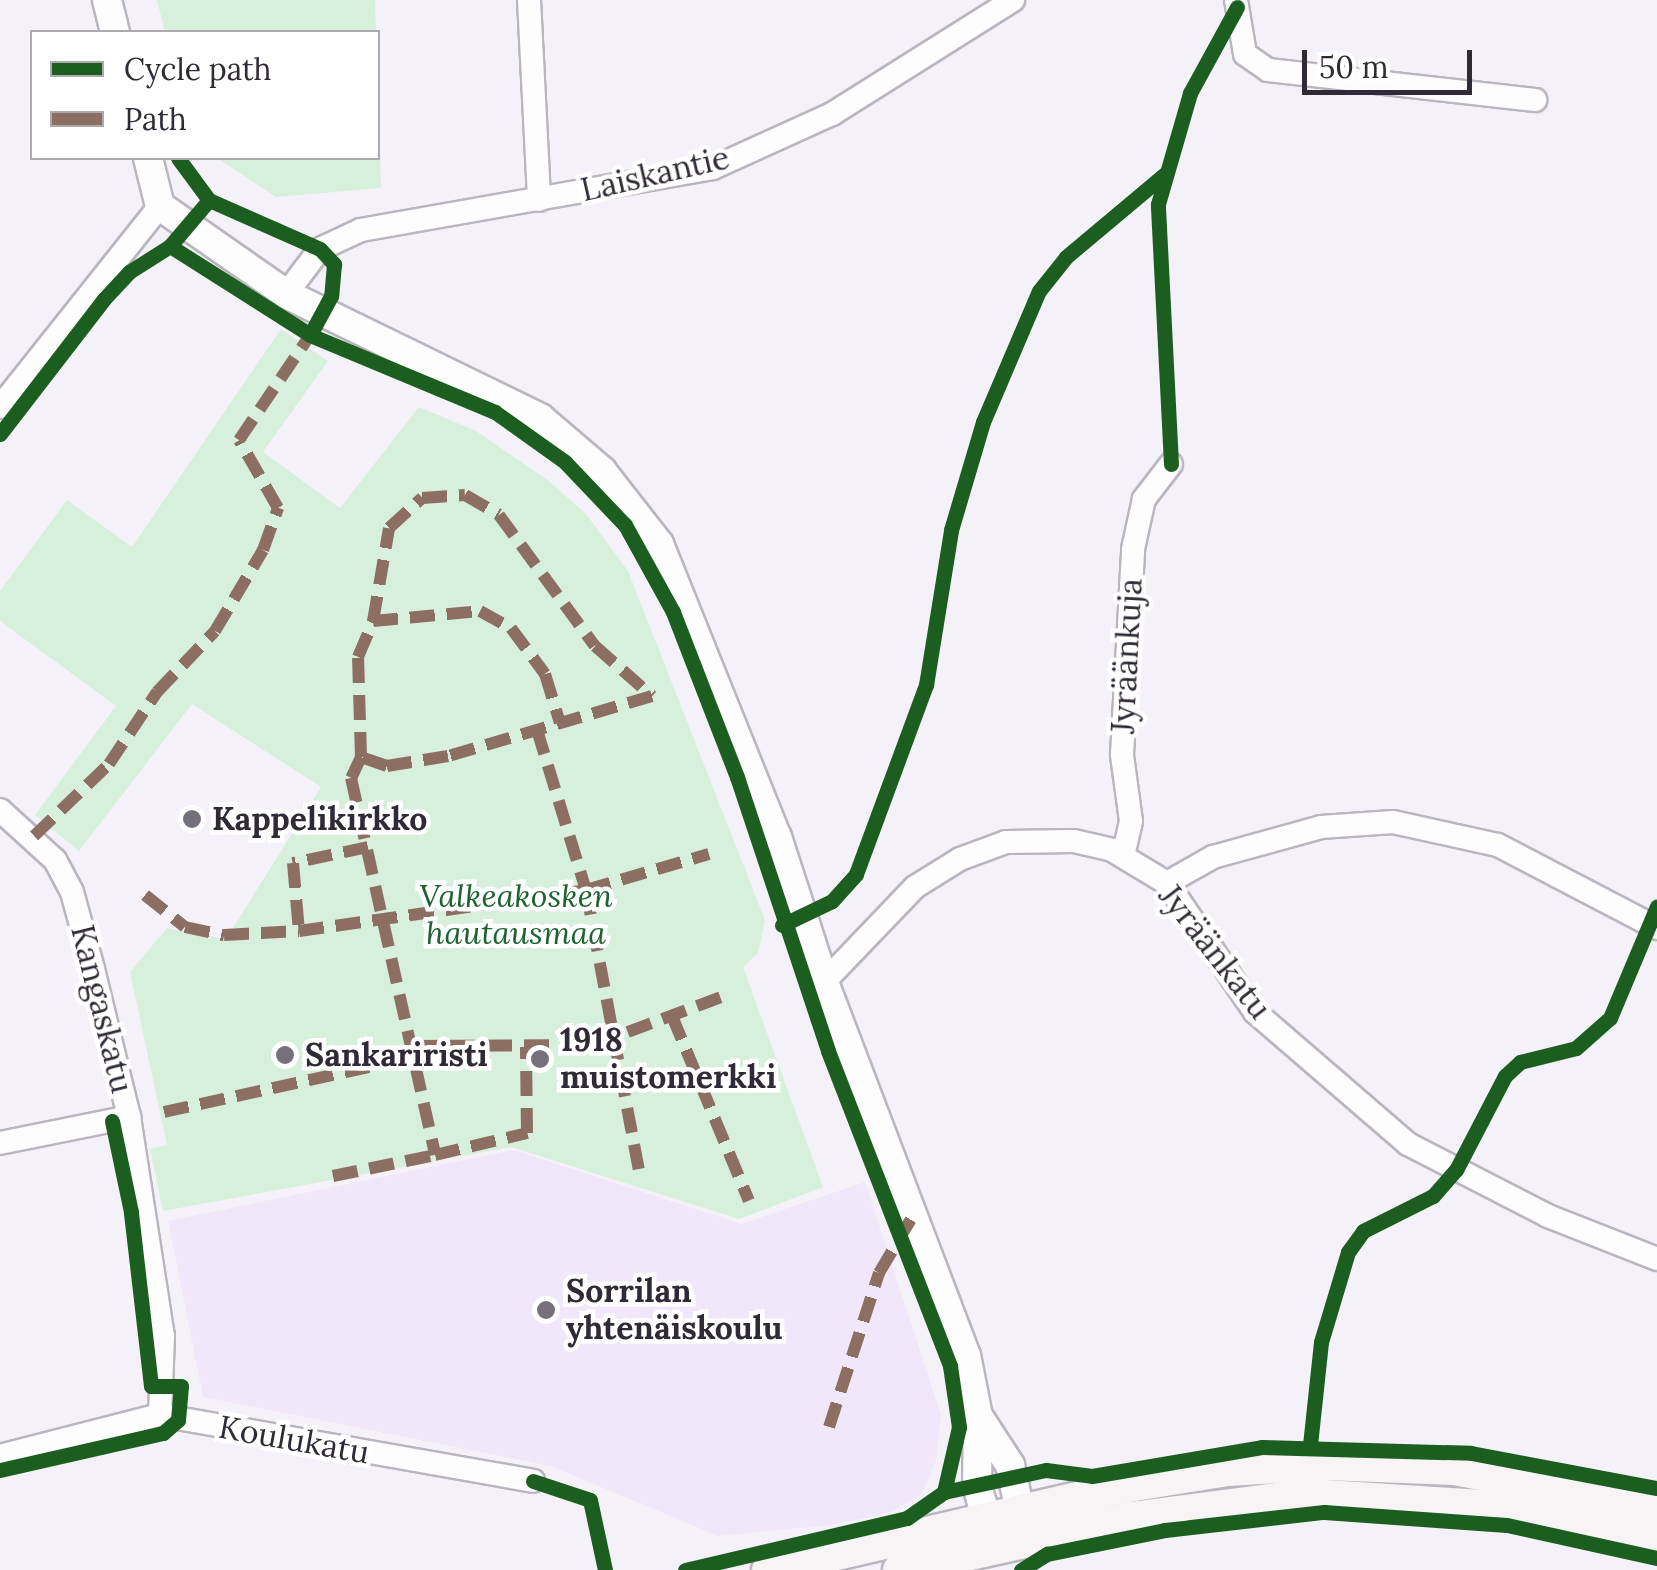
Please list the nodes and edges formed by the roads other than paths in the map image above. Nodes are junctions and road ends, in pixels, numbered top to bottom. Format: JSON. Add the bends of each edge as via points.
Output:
{"nodes":[{"id":1,"x":107,"y":0,"type":"edge"},
{"id":2,"x":529,"y":0,"type":"edge"},
{"id":3,"x":1013,"y":0,"type":"edge"},
{"id":4,"x":1236,"y":0,"type":"edge"},
{"id":5,"x":115,"y":30,"type":"edge"},
{"id":6,"x":1535,"y":100,"type":"dead end"},
{"id":7,"x":148,"y":160,"type":"edge"},
{"id":8,"x":539,"y":200,"type":"junction"},
{"id":9,"x":160,"y":206,"type":"junction"},
{"id":10,"x":286,"y":294,"type":"junction"},
{"id":11,"x":0,"y":407,"type":"edge"},
{"id":12,"x":1171,"y":464,"type":"dead end"},
{"id":13,"x":0,"y":810,"type":"edge"},
{"id":14,"x":1123,"y":856,"type":"junction"},
{"id":15,"x":1167,"y":883,"type":"junction"},
{"id":16,"x":1657,"y":928,"type":"edge"},
{"id":17,"x":824,"y":982,"type":"junction"},
{"id":18,"x":129,"y":1116,"type":"junction"},
{"id":19,"x":0,"y":1143,"type":"edge"},
{"id":20,"x":1657,"y":1259,"type":"edge"},
{"id":21,"x":160,"y":1414,"type":"junction"},
{"id":22,"x":978,"y":1416,"type":"junction"},
{"id":23,"x":0,"y":1456,"type":"edge"},
{"id":24,"x":533,"y":1481,"type":"dead end"},
{"id":25,"x":1657,"y":1509,"type":"edge"},
{"id":26,"x":1020,"y":1511,"type":"junction"},
{"id":27,"x":1657,"y":1536,"type":"edge"},
{"id":28,"x":995,"y":1546,"type":"edge"},
{"id":29,"x":768,"y":1570,"type":"edge"},
{"id":30,"x":899,"y":1570,"type":"edge"}],
"edges":[{"from":1,"to":5,"type":"street"},
{"from":2,"to":8,"type":"street"},
{"from":3,"to":8,"type":"street","name":"Laiskantie","via":[[832,114],[713,168]]},
{"from":4,"to":6,"type":"street","via":[[1246,54],[1268,70]]},
{"from":7,"to":9,"type":"street"},
{"from":8,"to":10,"type":"street","name":"Laiskantie","via":[[361,230],[320,248]]},
{"from":9,"to":10,"type":"street"},
{"from":9,"to":11,"type":"street"},
{"from":10,"to":17,"type":"street","via":[[540,418],[602,472],[648,530],[693,621]]},
{"from":12,"to":14,"type":"street","name":"Jyräänkuja","via":[[1144,499],[1133,549],[1122,755],[1131,820]]},
{"from":13,"to":18,"type":"street","name":"Kangaskatu","via":[[55,860],[72,892]]},
{"from":14,"to":15,"type":"street","name":"Jyräänkatu"},
{"from":14,"to":17,"type":"street","name":"Jyräänkatu","via":[[1074,841],[1006,842],[960,859],[915,887]]},
{"from":15,"to":16,"type":"street","via":[[1213,857],[1321,826],[1393,822],[1498,845]]},
{"from":15,"to":20,"type":"street","name":"Jyräänkatu","via":[[1255,1012],[1408,1144],[1548,1216]]},
{"from":17,"to":22,"type":"street","via":[[949,1308]]},
{"from":18,"to":19,"type":"street"},
{"from":18,"to":21,"type":"street","name":"Kangaskatu","via":[[163,1336]]},
{"from":21,"to":23,"type":"street","name":"Koulukatu"},
{"from":21,"to":24,"type":"street","name":"Koulukatu"},
{"from":22,"to":26,"type":"street","via":[[1010,1465]]},
{"from":22,"to":28,"type":"street"},
{"from":25,"to":26,"type":"main road","via":[[1455,1469],[1326,1464],[1228,1470]]},
{"from":26,"to":28,"type":"main road"},
{"from":27,"to":28,"type":"main road","via":[[1498,1505],[1309,1495],[1192,1507]]},
{"from":28,"to":29,"type":"main road"},
{"from":28,"to":30,"type":"main road"}]}
